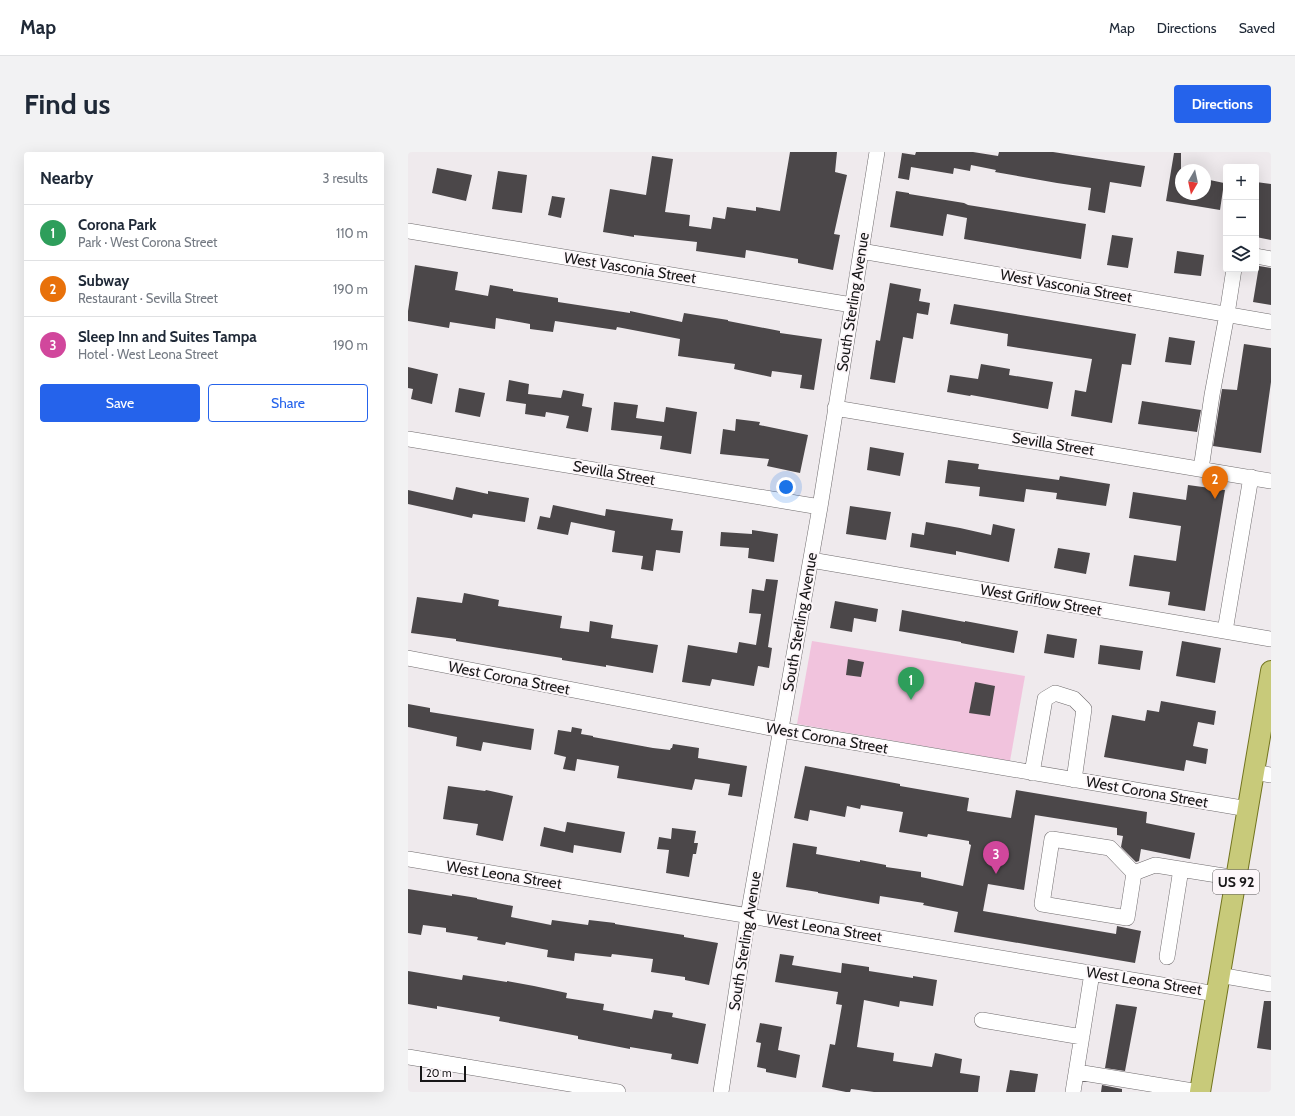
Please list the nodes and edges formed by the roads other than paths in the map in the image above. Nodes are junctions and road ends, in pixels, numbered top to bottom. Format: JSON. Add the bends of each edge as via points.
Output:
{"nodes":[{"id":1,"x":878,"y":152,"type":"edge"},
{"id":2,"x":408,"y":231,"type":"edge"},
{"id":3,"x":861,"y":251,"type":"junction"},
{"id":4,"x":1259,"y":257,"type":"edge"},
{"id":5,"x":1271,"y":259,"type":"edge"},
{"id":6,"x":1234,"y":272,"type":"edge"},
{"id":7,"x":852,"y":305,"type":"junction"},
{"id":8,"x":1227,"y":314,"type":"junction"},
{"id":9,"x":1271,"y":322,"type":"edge"},
{"id":10,"x":835,"y":408,"type":"junction"},
{"id":11,"x":408,"y":438,"type":"edge"},
{"id":12,"x":1201,"y":469,"type":"junction"},
{"id":13,"x":1251,"y":477,"type":"junction"},
{"id":14,"x":1271,"y":481,"type":"edge"},
{"id":15,"x":820,"y":507,"type":"junction"},
{"id":16,"x":811,"y":560,"type":"junction"},
{"id":17,"x":1225,"y":631,"type":"junction"},
{"id":18,"x":1271,"y":639,"type":"edge"},
{"id":19,"x":408,"y":658,"type":"edge"},
{"id":20,"x":1271,"y":671,"type":"edge"},
{"id":21,"x":781,"y":730,"type":"junction"},
{"id":22,"x":1032,"y":773,"type":"junction"},
{"id":23,"x":1263,"y":773,"type":"edge"},
{"id":24,"x":1074,"y":780,"type":"junction"},
{"id":25,"x":1248,"y":809,"type":"junction"},
{"id":26,"x":408,"y":859,"type":"edge"},
{"id":27,"x":1181,"y":869,"type":"junction"},
{"id":28,"x":1134,"y":874,"type":"junction"},
{"id":29,"x":1236,"y":878,"type":"junction"},
{"id":30,"x":748,"y":916,"type":"junction"},
{"id":31,"x":1167,"y":957,"type":"dead end"},
{"id":32,"x":1092,"y":973,"type":"junction"},
{"id":33,"x":1218,"y":984,"type":"junction"},
{"id":34,"x":1271,"y":984,"type":"edge"},
{"id":35,"x":982,"y":1020,"type":"dead end"},
{"id":36,"x":1082,"y":1037,"type":"junction"},
{"id":37,"x":408,"y":1057,"type":"edge"},
{"id":38,"x":1077,"y":1072,"type":"junction"},
{"id":39,"x":618,"y":1092,"type":"edge"},
{"id":40,"x":721,"y":1092,"type":"edge"},
{"id":41,"x":1074,"y":1092,"type":"edge"},
{"id":42,"x":1199,"y":1092,"type":"edge"}],
"edges":[{"from":1,"to":3,"type":"street","name":"South Sterling Avenue"},
{"from":2,"to":7,"type":"street","name":"West Vasconia Street"},
{"from":3,"to":7,"type":"street","name":"South Sterling Avenue"},
{"from":3,"to":8,"type":"street","name":"West Vasconia Street"},
{"from":4,"to":5,"type":"street"},
{"from":6,"to":8,"type":"street"},
{"from":7,"to":10,"type":"street","name":"South Sterling Avenue"},
{"from":8,"to":9,"type":"street","name":"West Vasconia Street"},
{"from":8,"to":12,"type":"street"},
{"from":10,"to":12,"type":"street","name":"Sevilla Street"},
{"from":10,"to":15,"type":"street","name":"South Sterling Avenue"},
{"from":11,"to":15,"type":"street","name":"Sevilla Street"},
{"from":12,"to":13,"type":"street","name":"Sevilla Street"},
{"from":13,"to":14,"type":"street","name":"Sevilla Street"},
{"from":13,"to":17,"type":"street"},
{"from":15,"to":16,"type":"street","name":"South Sterling Avenue"},
{"from":16,"to":17,"type":"street","name":"West Griflow Street"},
{"from":16,"to":21,"type":"street","name":"South Sterling Avenue"},
{"from":17,"to":18,"type":"street","name":"West Griflow Street"},
{"from":19,"to":21,"type":"street","name":"West Corona Street"},
{"from":20,"to":23,"type":"main road","number":"US 92"},
{"from":21,"to":22,"type":"street","name":"West Corona Street"},
{"from":21,"to":30,"type":"street","name":"South Sterling Avenue"},
{"from":22,"to":24,"type":"street","name":"West Corona Street"},
{"from":22,"to":24,"type":"street","via":[[1045,699],[1055,694],[1074,699],[1084,709]]},
{"from":23,"to":25,"type":"main road","number":"US 92"},
{"from":24,"to":25,"type":"street","name":"West Corona Street"},
{"from":25,"to":29,"type":"main road","number":"US 92"},
{"from":26,"to":30,"type":"street","name":"West Leona Street"},
{"from":27,"to":28,"type":"street","via":[[1155,865]]},
{"from":27,"to":29,"type":"street"},
{"from":27,"to":31,"type":"street"},
{"from":28,"to":28,"type":"street","via":[[1127,918],[1042,904],[1052,840],[1110,848]]},
{"from":29,"to":33,"type":"main road","number":"US 92"},
{"from":30,"to":32,"type":"street","name":"West Leona Street"},
{"from":30,"to":40,"type":"street","name":"South Sterling Avenue"},
{"from":32,"to":33,"type":"street","name":"West Leona Street"},
{"from":32,"to":36,"type":"street"},
{"from":33,"to":34,"type":"street","name":"West Leona Street"},
{"from":33,"to":42,"type":"main road","number":"US 92"},
{"from":35,"to":36,"type":"street"},
{"from":36,"to":38,"type":"street"},
{"from":37,"to":39,"type":"street"},
{"from":38,"to":41,"type":"street"},
{"from":38,"to":42,"type":"street"}]}
